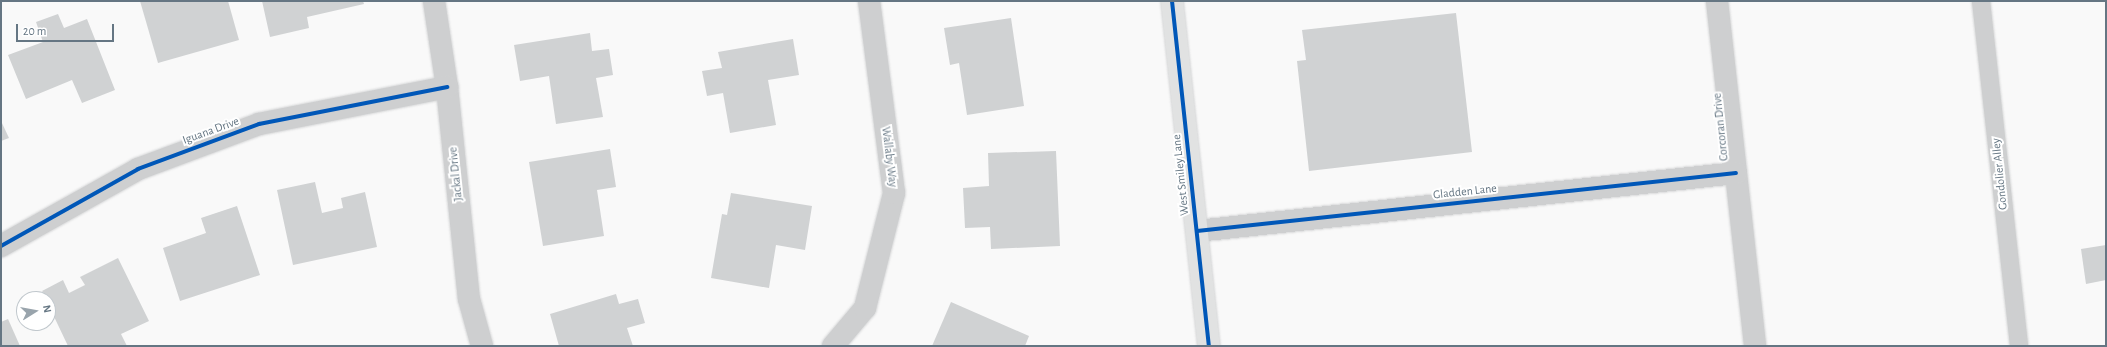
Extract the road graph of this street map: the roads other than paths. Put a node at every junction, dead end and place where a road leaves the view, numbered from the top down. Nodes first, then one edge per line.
1 (434, 1) edge
2 (869, 1) edge
3 (1172, 1) edge
4 (1717, 1) edge
5 (1981, 1) edge
6 (447, 88) junction
7 (1736, 173) junction
8 (1197, 231) junction
9 (1, 246) edge
10 (482, 346) edge
11 (833, 346) edge
12 (1209, 346) edge
13 (1755, 346) edge
14 (2019, 346) edge

1 - 6 street, Jackal Drive
2 - 11 street, Wallaby Way
3 - 8 street, West Smiley Lane
4 - 7 street, Corcoran Drive
5 - 14 lane, Gondolier Alley
6 - 9 street, Iguana Drive
6 - 10 street, Jackal Drive
7 - 8 street, Gladden Lane
7 - 13 street, Corcoran Drive
8 - 12 street, West Smiley Lane

